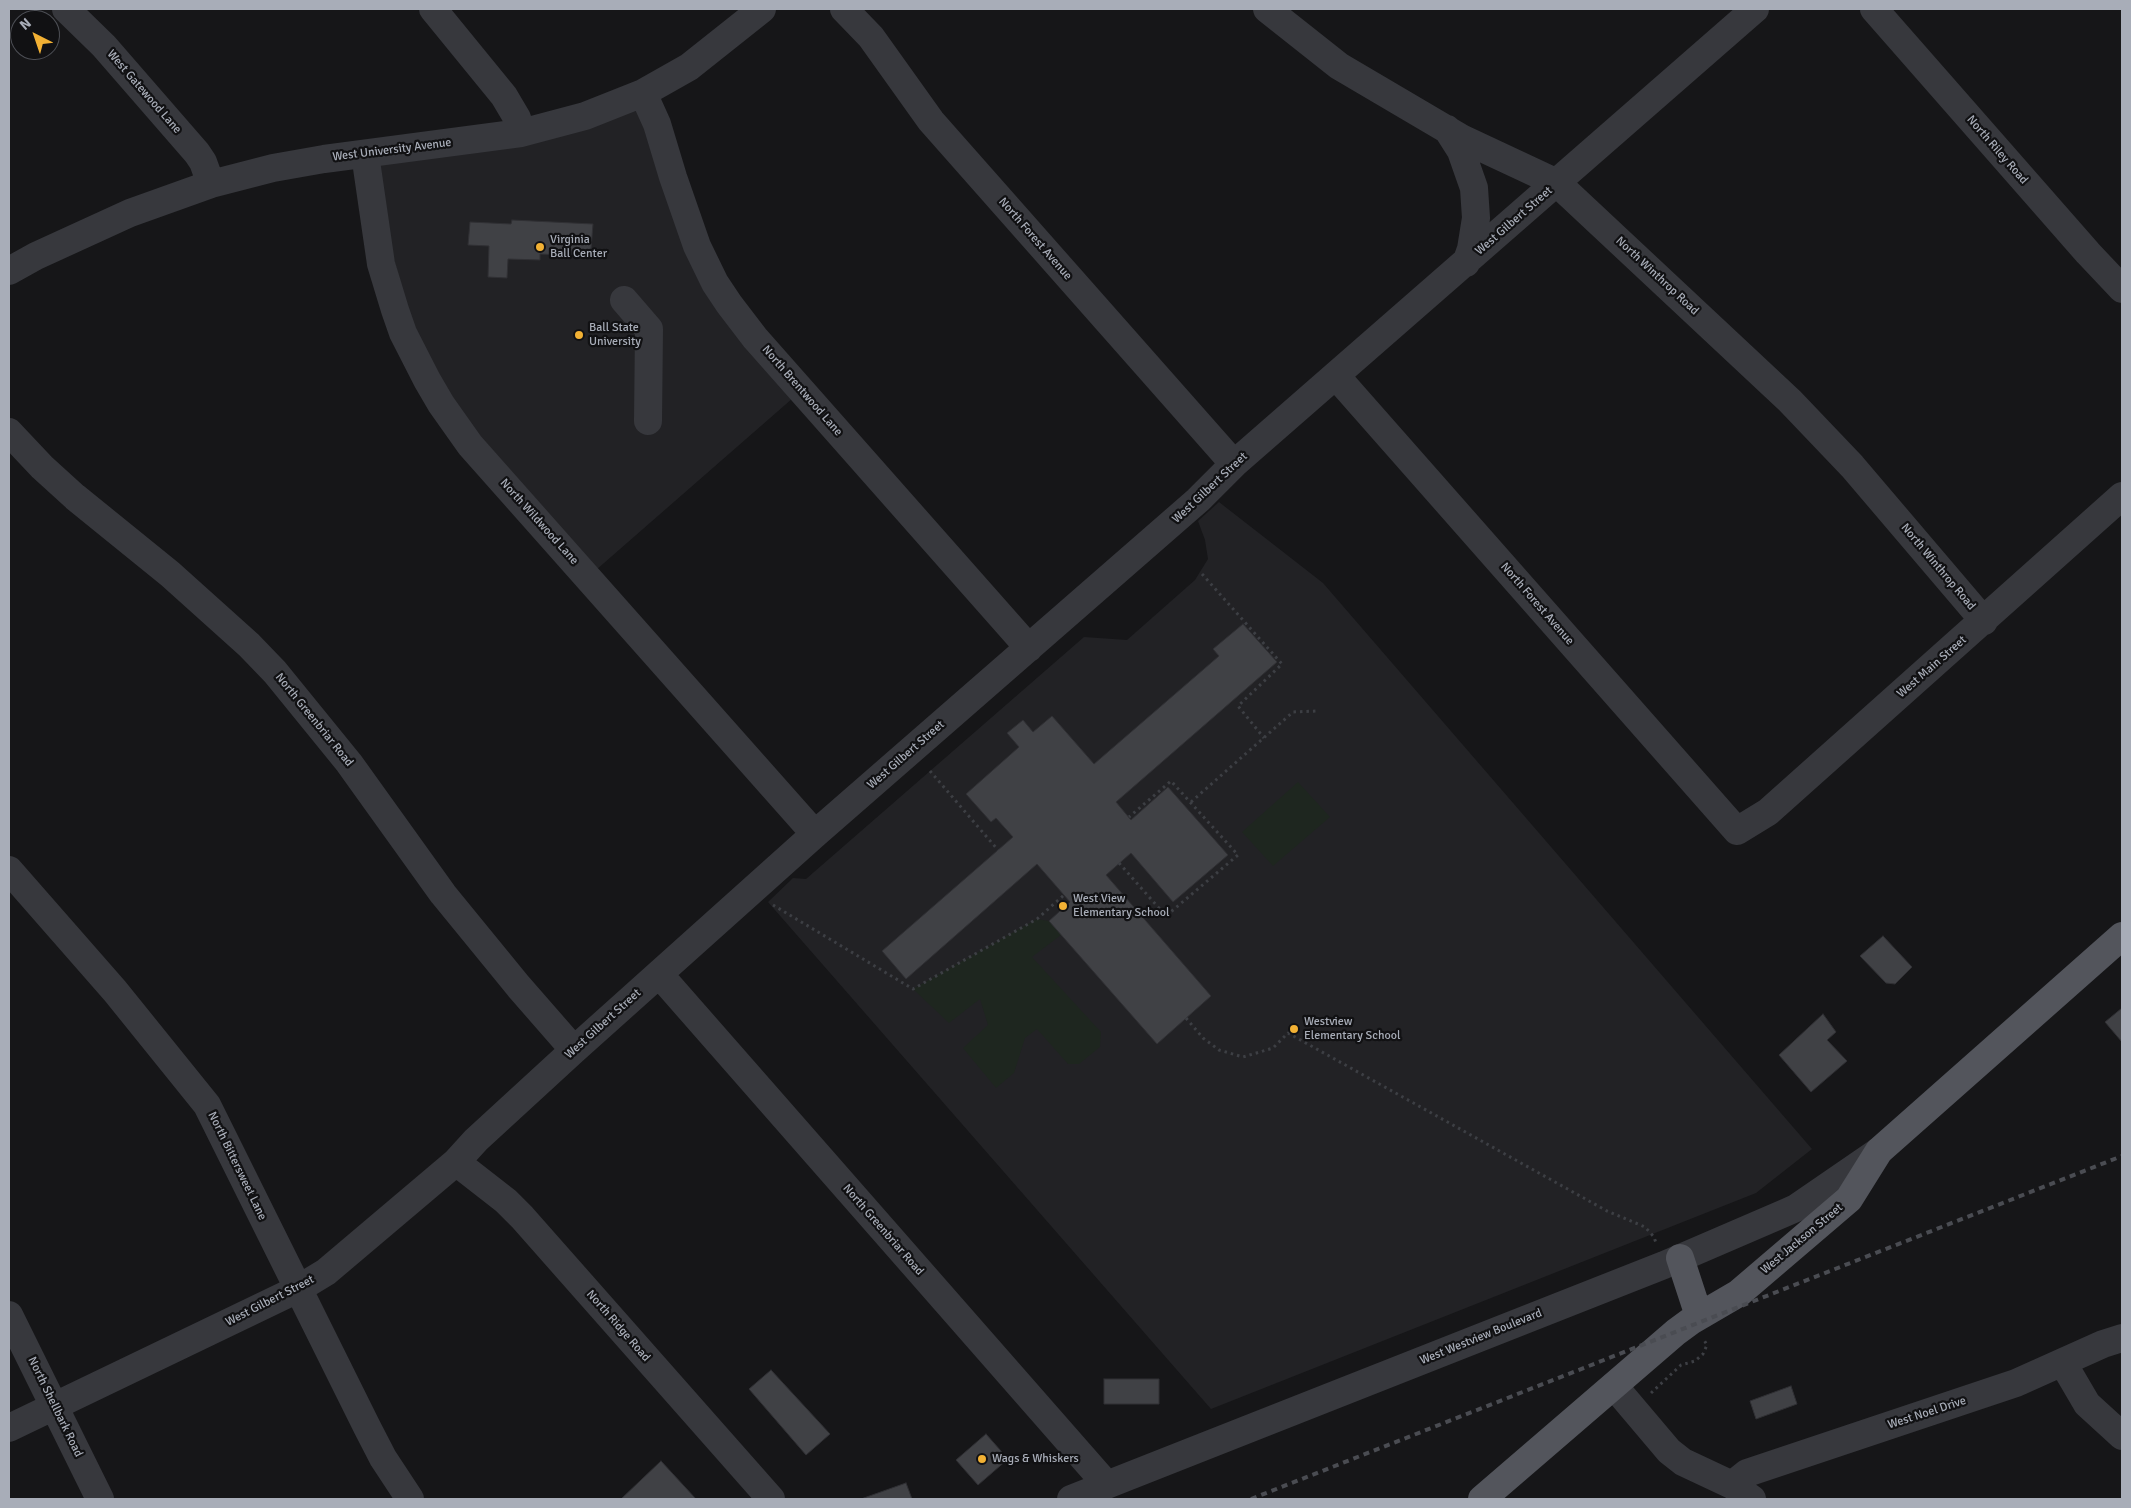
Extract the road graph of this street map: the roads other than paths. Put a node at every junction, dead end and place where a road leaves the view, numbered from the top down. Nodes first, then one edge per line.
1 (66, 9) edge
2 (433, 9) edge
3 (762, 9) edge
4 (844, 9) edge
5 (1755, 9) edge
6 (1874, 9) edge
7 (1277, 14) edge
8 (643, 93) junction
9 (1447, 129) junction
10 (522, 133) junction
11 (365, 154) junction
12 (1557, 183) junction
13 (210, 184) junction
14 (1466, 263) junction
15 (9, 271) edge
16 (2122, 289) edge
17 (624, 300) dead end
18 (1336, 376) junction
19 (648, 421) dead end
20 (9, 432) edge
21 (1234, 464) junction
22 (2122, 496) edge
23 (1984, 622) junction
24 (1029, 648) junction
25 (1737, 831) joint
26 (815, 834) junction
27 (9, 870) edge
28 (2122, 936) edge
29 (659, 974) junction
30 (574, 1050) junction
31 (1879, 1151) junction
32 (456, 1162) junction
33 (1680, 1258) junction
34 (298, 1289) junction
35 (9, 1315) edge
36 (1700, 1324) junction
37 (2122, 1338) edge
38 (2063, 1363) junction
39 (1614, 1386) junction
40 (55, 1406) junction
41 (9, 1428) edge
42 (2122, 1436) edge
43 (1107, 1485) junction
44 (1742, 1492) edge
45 (100, 1499) edge
46 (410, 1499) edge
47 (770, 1499) edge
48 (1071, 1499) edge
49 (1482, 1499) edge

1 - 13 street, West Gatewood Lane
2 - 10 street
3 - 8 street, West University Avenue
4 - 21 street, North Forest Avenue
5 - 12 street, West Gilbert Street
6 - 16 street, North Riley Road
7 - 9 street, North Winthrop Road
8 - 10 street, West University Avenue
8 - 24 street, North Brentwood Lane
9 - 12 street, North Winthrop Road
9 - 14 street
10 - 11 street, West University Avenue
11 - 13 street, West University Avenue
11 - 26 street, North Wildwood Lane
12 - 14 street, West Gilbert Street
12 - 23 street, North Winthrop Road
13 - 15 street, West University Avenue
14 - 18 street, West Gilbert Street
17 - 19 street
18 - 21 street, West Gilbert Street
18 - 25 street, North Forest Avenue
20 - 30 street, North Greenbriar Road
21 - 24 street, West Gilbert Street
22 - 23 street, West Main Street
23 - 25 street, West Main Street
24 - 26 street, West Gilbert Street
26 - 29 street, West Gilbert Street
27 - 34 street, North Bittersweet Lane
28 - 31 main road, West Jackson Street
29 - 30 street, West Gilbert Street
29 - 43 street, North Greenbriar Road
30 - 32 street, West Gilbert Street
31 - 33 street, West Westview Boulevard
31 - 36 main road, West Jackson Street
32 - 34 street, West Gilbert Street
32 - 47 street, North Ridge Road
33 - 36 main road
33 - 43 street, West Westview Boulevard
34 - 40 street, West Gilbert Street
34 - 46 street, North Bittersweet Lane
35 - 40 street, North Shellbark Road
36 - 39 main road, West Jackson Street
37 - 38 street, West Noel Drive
38 - 42 street
38 - 44 street, West Noel Drive
39 - 44 street
39 - 49 main road, West Jackson Street
40 - 41 street, West Gilbert Street
40 - 45 street, North Shellbark Road
43 - 48 street, West Westview Boulevard

